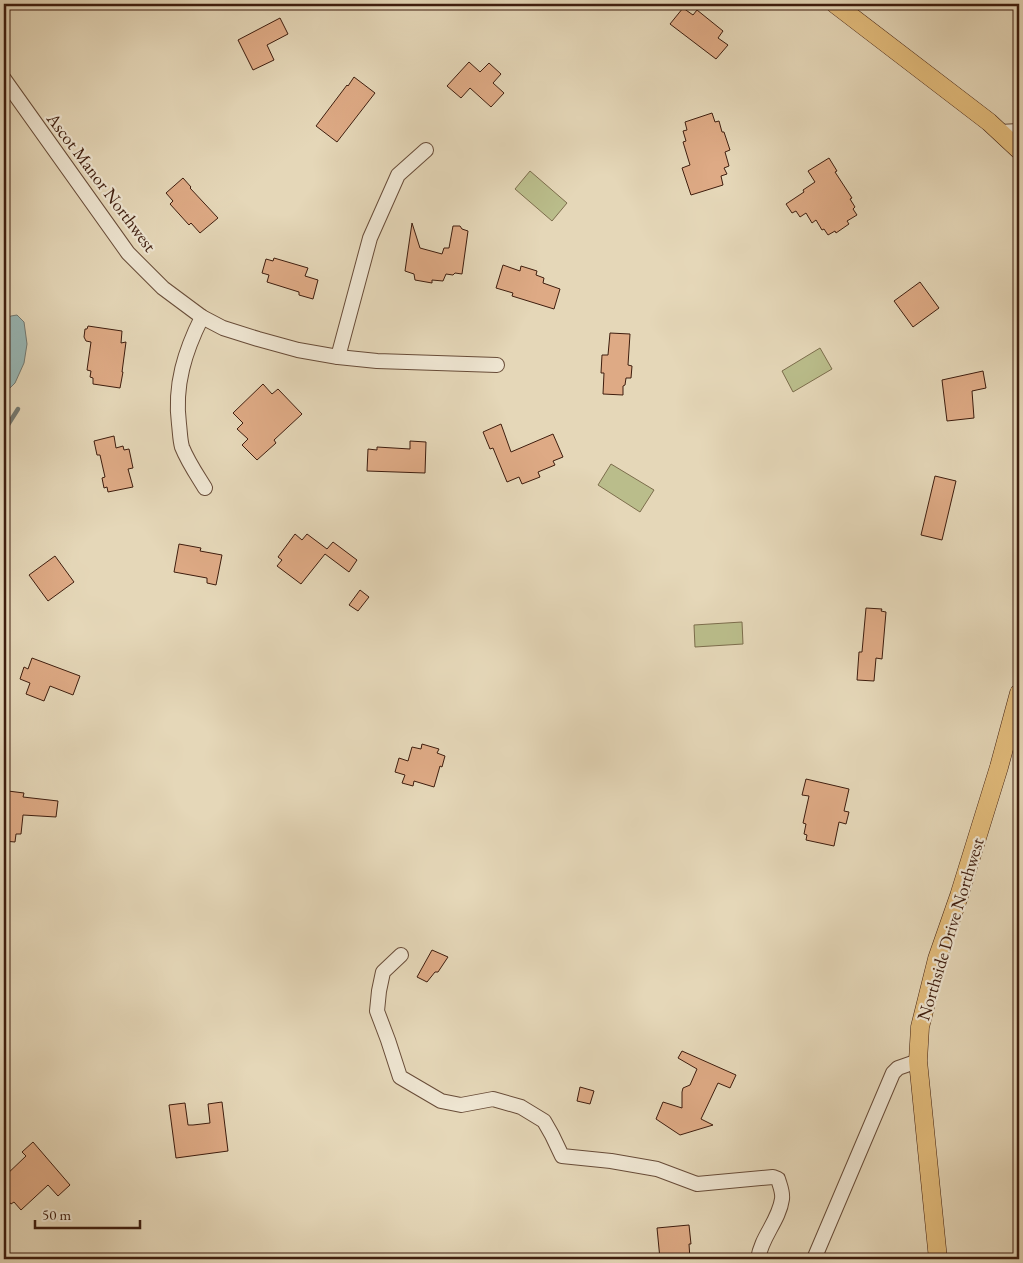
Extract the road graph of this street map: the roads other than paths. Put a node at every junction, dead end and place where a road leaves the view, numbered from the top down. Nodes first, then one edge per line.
1 (835, 4) edge
2 (4, 79) edge
3 (1019, 130) edge
4 (1000, 132) junction
5 (426, 150) dead end
6 (1019, 150) edge
7 (202, 316) junction
8 (338, 357) junction
9 (497, 365) dead end
10 (205, 488) dead end
11 (1019, 693) edge
12 (401, 955) dead end
13 (918, 1061) junction
14 (758, 1259) edge
15 (814, 1259) edge
16 (938, 1259) edge

1 - 4 main road
2 - 7 street, Ascot Manor Northwest
3 - 4 street
4 - 6 main road
5 - 8 street
7 - 8 street, Ascot Manor Northwest
7 - 10 street
8 - 9 street, Ascot Manor Northwest
11 - 13 main road, Northside Drive Northwest
12 - 14 street
13 - 15 street
13 - 16 main road, Northside Drive Northwest

